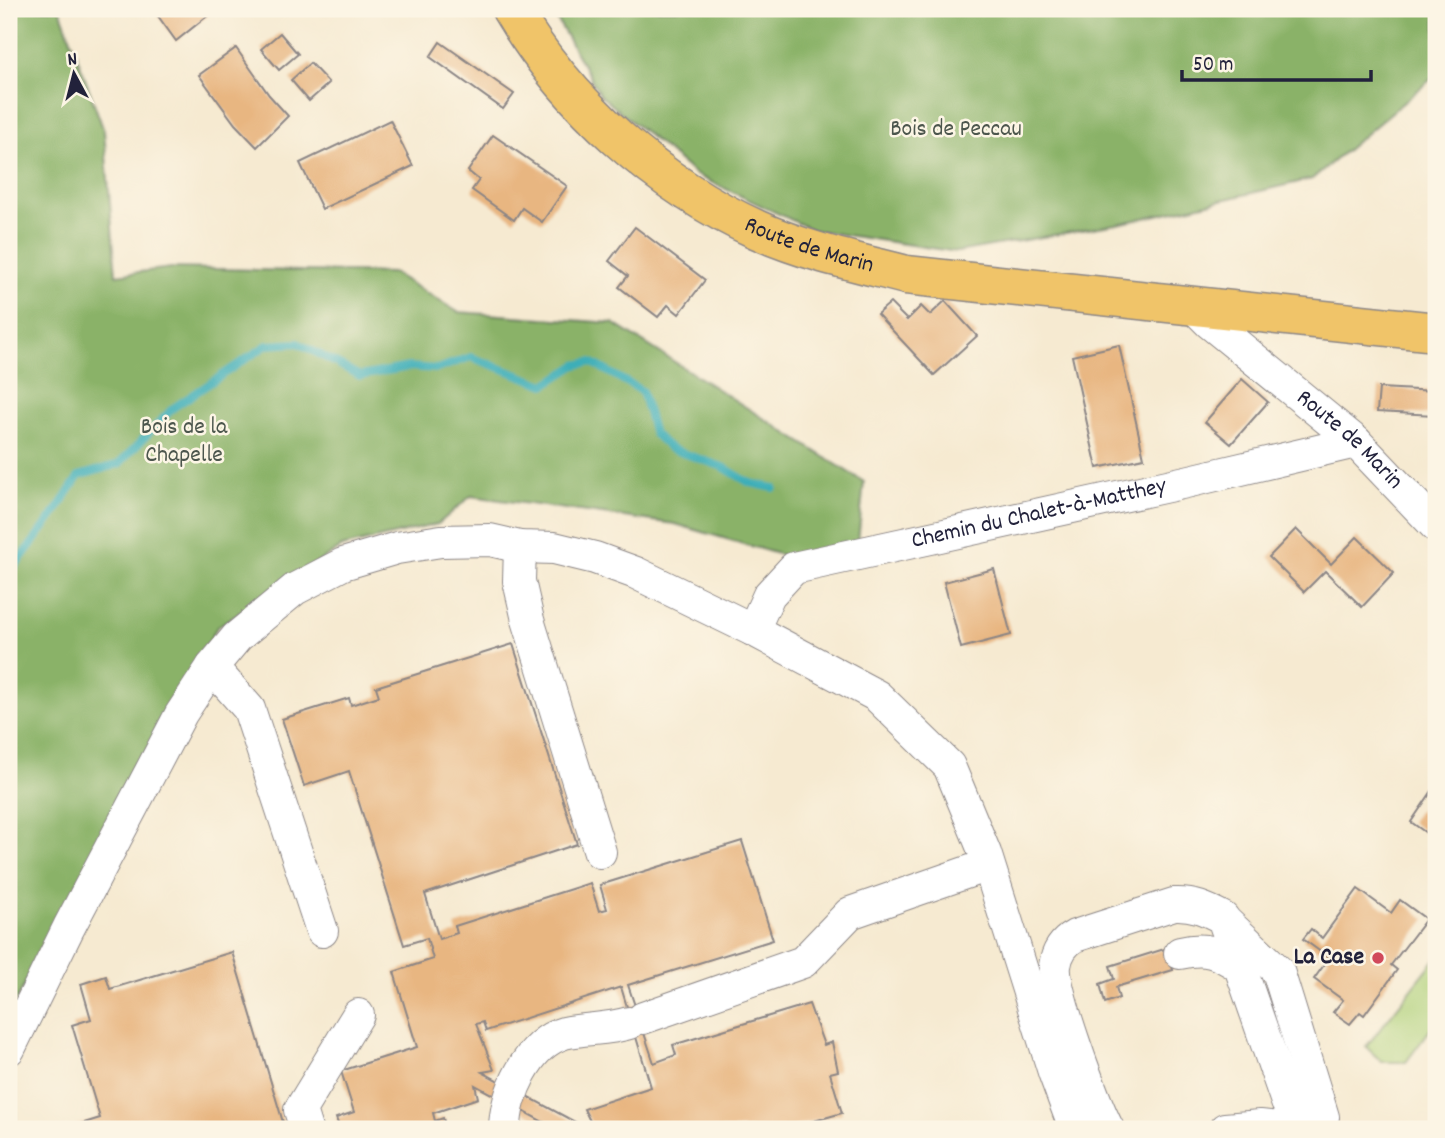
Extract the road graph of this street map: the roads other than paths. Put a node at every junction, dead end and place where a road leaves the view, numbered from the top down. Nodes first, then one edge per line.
1 (511, 9) edge
2 (1192, 306) junction
3 (1436, 332) edge
4 (1356, 442) junction
5 (1436, 526) edge
6 (520, 547) junction
7 (753, 630) junction
8 (212, 667) junction
9 (600, 852) dead end
10 (988, 865) junction
11 (1223, 918) junction
12 (322, 931) dead end
13 (1180, 953) dead end
14 (1239, 966) junction
15 (358, 1015) dead end
16 (9, 1049) edge
17 (1313, 1123) edge
18 (306, 1129) edge
19 (505, 1129) edge
20 (1076, 1129) edge
21 (1108, 1129) edge

1 - 2 main road, Route de Marin
2 - 3 main road, Route de Marin
2 - 4 street, Route de Marin
4 - 5 street, Route de Marin
4 - 7 street, Chemin du Chalet-à-Matthey
6 - 7 street
6 - 8 street
6 - 9 street
7 - 10 street
8 - 12 street
8 - 16 street
10 - 19 street
10 - 20 street
11 - 14 street
11 - 17 street
11 - 21 street
13 - 14 street
14 - 17 street
15 - 18 street

